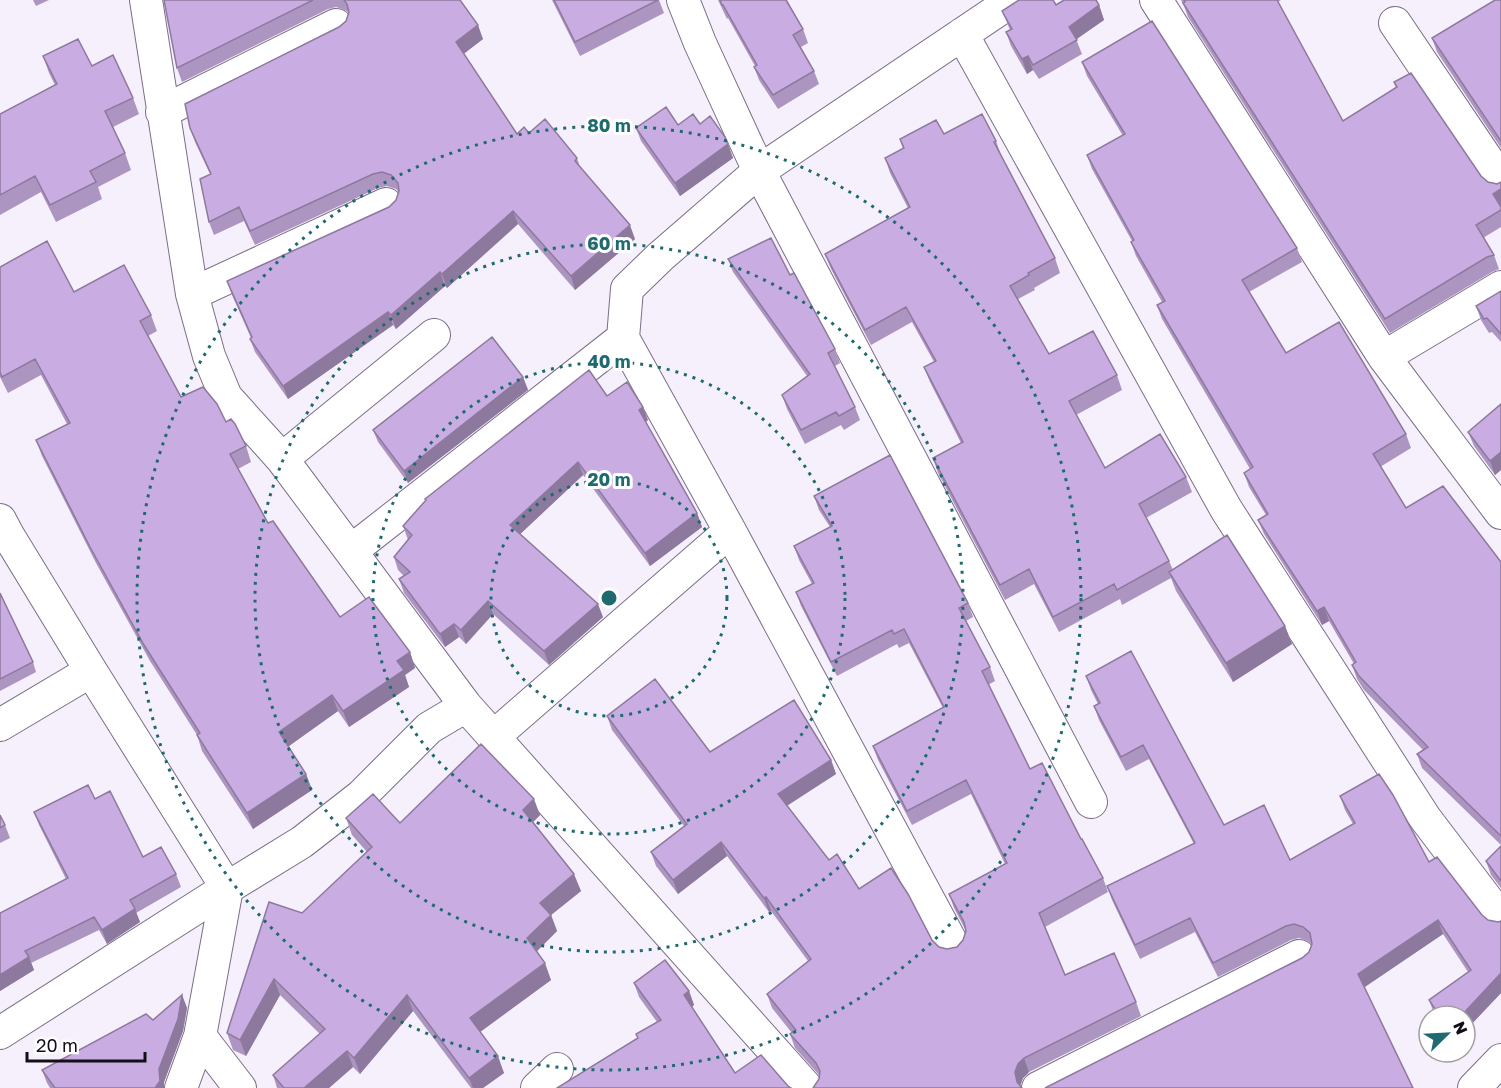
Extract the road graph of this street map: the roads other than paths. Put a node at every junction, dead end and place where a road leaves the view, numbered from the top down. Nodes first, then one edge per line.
1 (146, 0) edge
2 (684, 0) edge
3 (1013, 0) edge
4 (1156, 0) edge
5 (1395, 24) dead end
6 (336, 25) dead end
7 (962, 34) junction
8 (162, 112) junction
9 (759, 171) junction
10 (1501, 180) edge
11 (386, 204) dead end
12 (1501, 287) edge
13 (192, 294) junction
14 (434, 335) dead end
15 (623, 338) junction
16 (1384, 357) junction
17 (282, 459) junction
18 (1501, 513) edge
19 (2, 531) edge
20 (730, 531) junction
21 (351, 551) junction
22 (91, 671) junction
23 (466, 706) junction
24 (0, 725) edge
25 (493, 737) junction
26 (1091, 802) dead end
27 (227, 888) junction
28 (1501, 918) edge
29 (953, 945) edge
30 (1299, 956) dead end
31 (0, 1033) edge
32 (200, 1036) junction
33 (1501, 1060) edge
34 (181, 1088) edge
35 (240, 1088) edge
36 (807, 1088) edge
37 (1038, 1088) edge
38 (1474, 1088) edge

1 - 8 street
2 - 9 street
3 - 7 street
4 - 16 street
5 - 10 street
6 - 8 street
7 - 9 street
7 - 28 street
8 - 13 street
9 - 15 street
9 - 26 street
11 - 13 street
12 - 16 street
13 - 17 street
14 - 17 street
15 - 20 street
15 - 21 street
16 - 18 street
17 - 21 street
19 - 22 street
20 - 25 street
20 - 29 street
21 - 23 street
22 - 24 street
22 - 27 street
23 - 25 street
23 - 27 street
25 - 36 street
27 - 31 street
27 - 32 street
30 - 37 street
32 - 34 street
32 - 35 street
33 - 38 street

